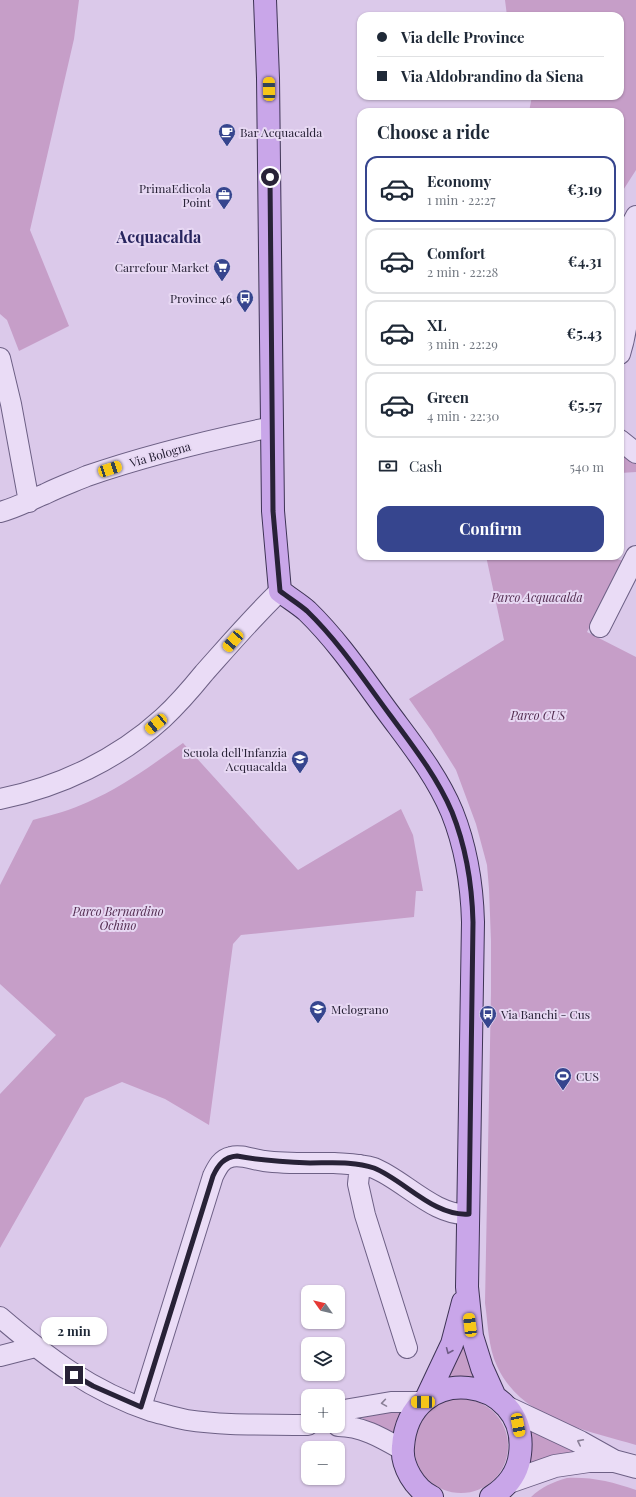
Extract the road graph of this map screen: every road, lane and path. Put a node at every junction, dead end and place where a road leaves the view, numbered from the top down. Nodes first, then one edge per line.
1 (265, 0) edge
2 (636, 216) edge
3 (624, 337) edge
4 (0, 358) edge
5 (272, 427) junction
6 (624, 443) edge
7 (636, 453) edge
8 (29, 502) junction
9 (0, 512) edge
10 (636, 556) edge
11 (280, 591) junction
12 (600, 627) dead end
13 (0, 799) edge
14 (360, 1165) junction
15 (469, 1214) junction
16 (467, 1287) junction
17 (0, 1317) edge
18 (35, 1347) junction
19 (407, 1348) dead end
20 (0, 1356) edge
21 (424, 1400) junction
22 (502, 1402) junction
23 (141, 1407) junction
24 (345, 1410) edge
25 (301, 1420) edge
26 (280, 1424) junction
27 (301, 1425) edge
28 (345, 1426) edge
29 (402, 1450) junction
30 (614, 1461) junction
31 (636, 1467) edge
32 (500, 1492) edge
33 (429, 1496) edge

1 - 5 main road
2 - 3 street
4 - 8 street
5 - 8 street, Via Bologna
5 - 11 main road
6 - 7 street
8 - 9 street, Via Bologna
10 - 12 street
11 - 13 street
11 - 15 main road
14 - 15 street
14 - 19 street
14 - 23 street
15 - 16 main road
16 -> 21 main road
16 - 22 main road
17 - 18 street
18 - 20 street
18 - 23 street
21 - 22 main road
21 -> 24 street
21 - 29 main road
30 -> 22 street
22 - 32 main road
23 - 26 street
25 - 26 street
26 - 27 street
28 - 29 street
29 - 33 main road
30 - 31 street
30 - 32 street

